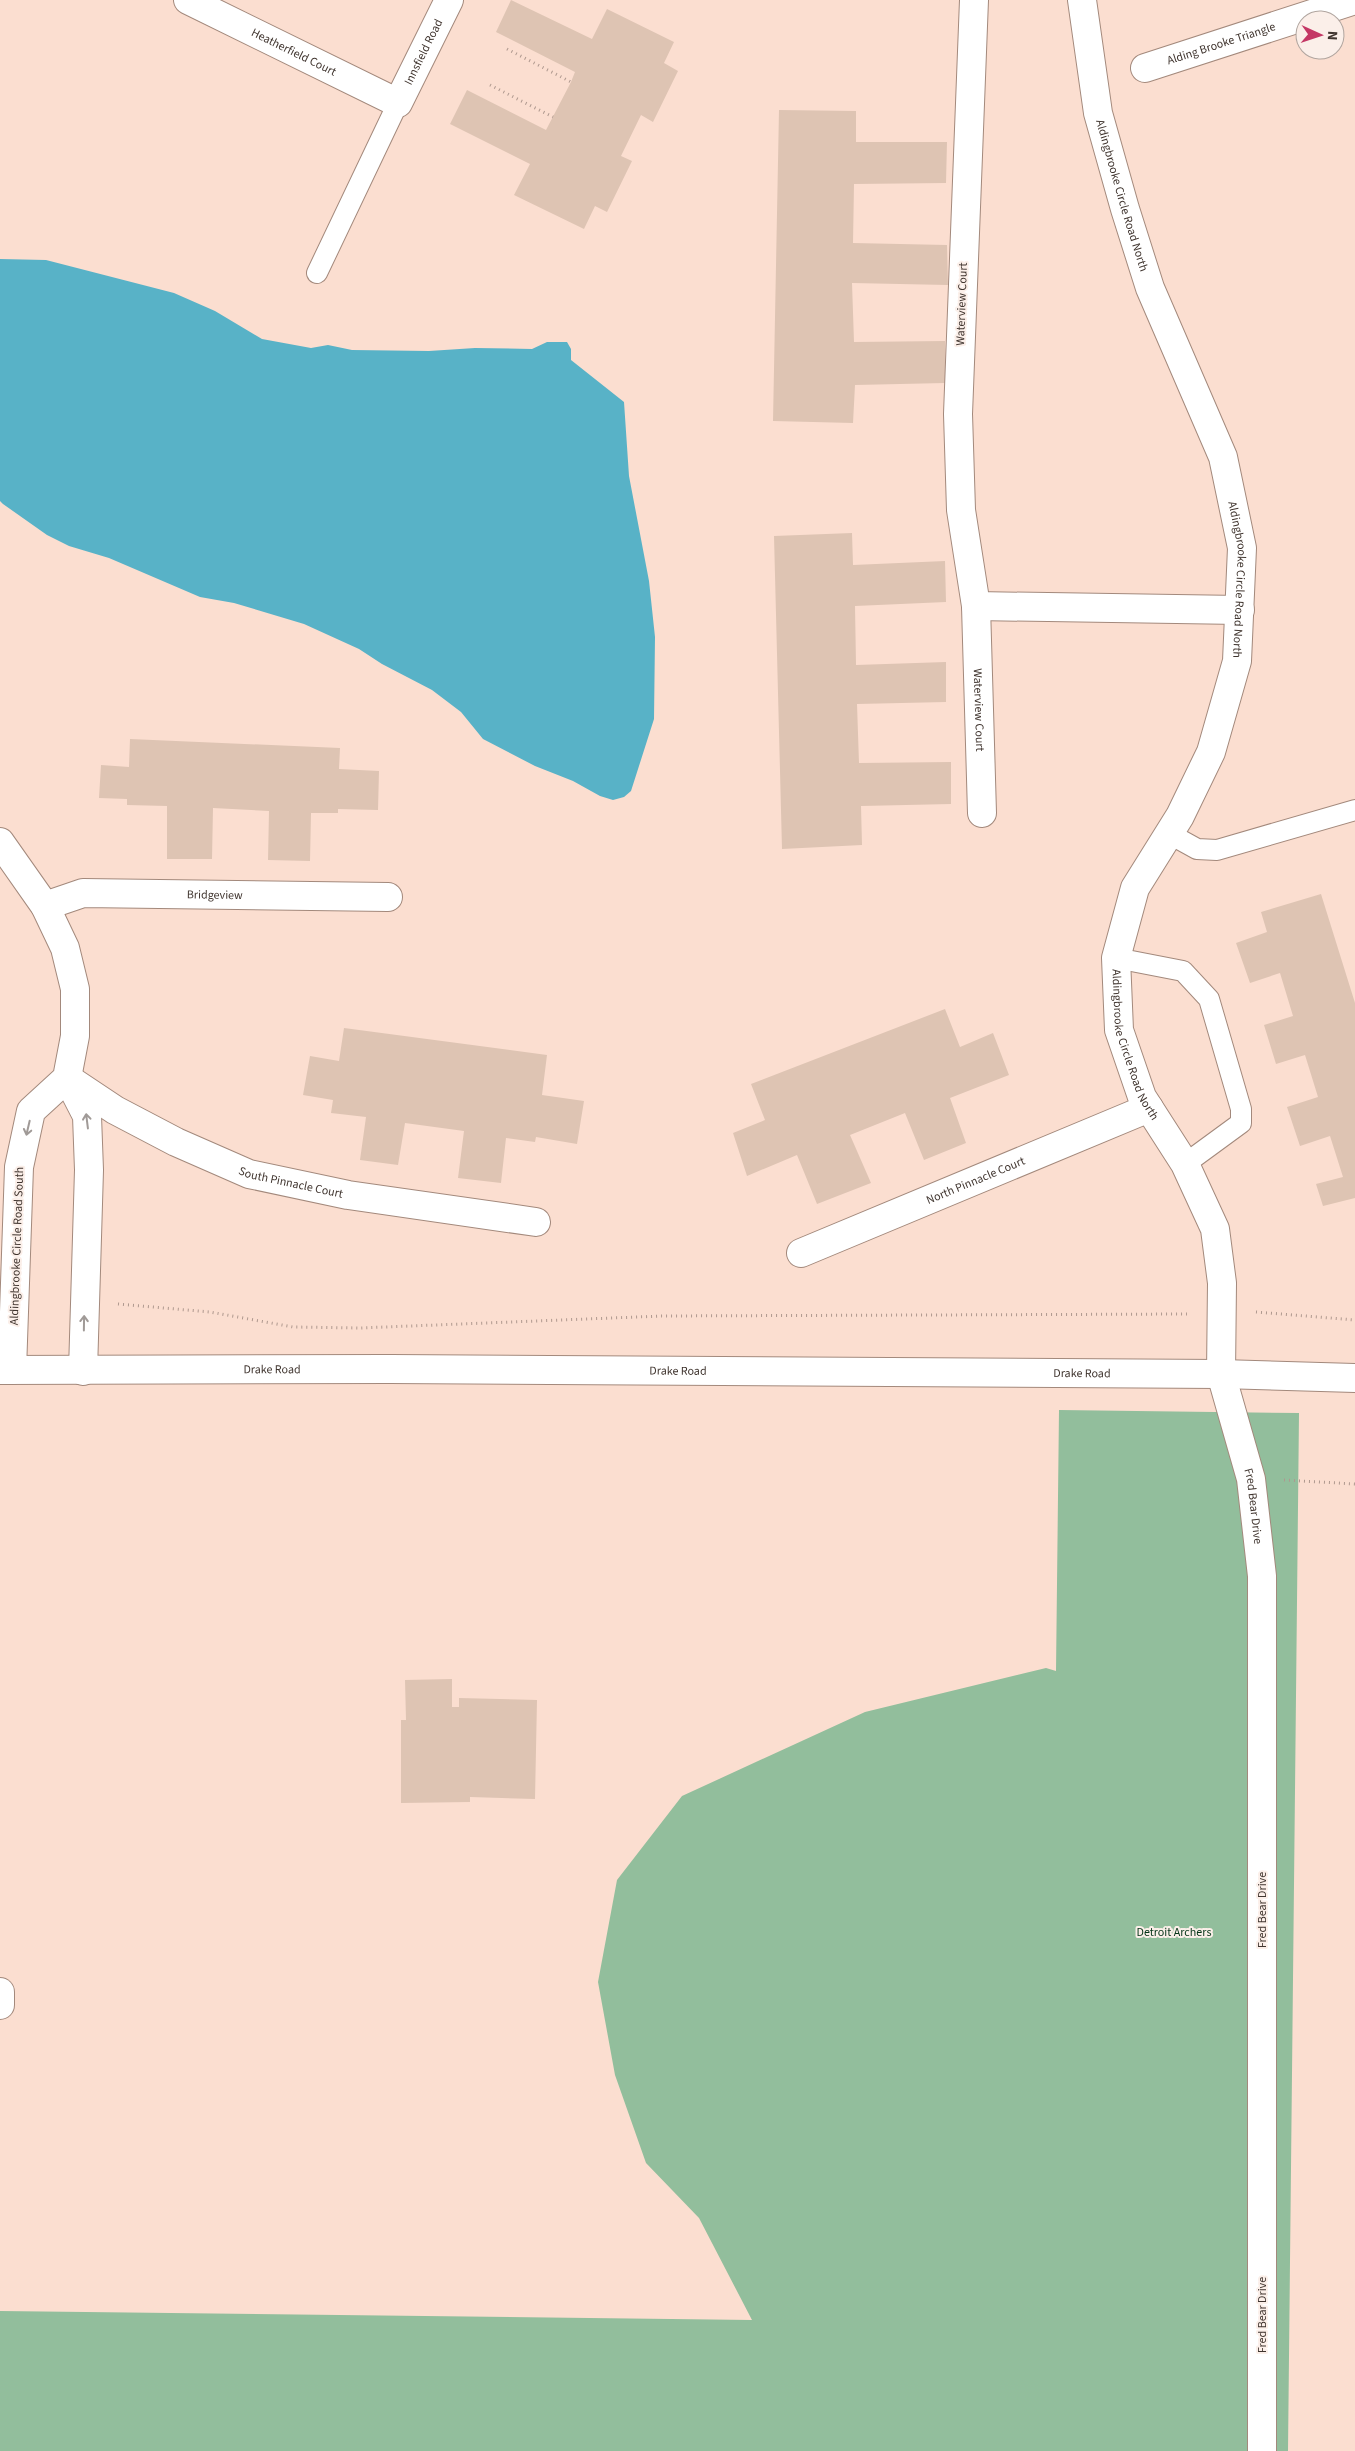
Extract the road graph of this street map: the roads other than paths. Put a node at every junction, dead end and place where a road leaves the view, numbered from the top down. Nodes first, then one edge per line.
1 (188, 0) edge
2 (449, 0) edge
3 (974, 0) edge
4 (1082, 0) edge
5 (1355, 0) edge
6 (1145, 68) dead end
7 (398, 103) junction
8 (317, 273) dead end
9 (976, 606) junction
10 (1240, 610) junction
11 (1355, 810) edge
12 (982, 813) dead end
13 (1168, 833) junction
14 (0, 842) edge
15 (9, 874) edge
16 (388, 897) dead end
17 (45, 906) junction
18 (1116, 958) junction
19 (67, 1078) junction
20 (1149, 1108) junction
21 (1185, 1164) junction
22 (536, 1222) dead end
23 (801, 1253) dead end
24 (6, 1370) edge
25 (83, 1371) junction
26 (1220, 1374) junction
27 (1355, 1378) edge
28 (0, 1992) edge
29 (0, 2005) edge
30 (1262, 2451) edge

1 - 7 street, Heatherfield Court
2 - 7 street, Innsfield Road
3 - 9 street, Waterview Court
4 - 10 street, Aldingbrooke Circle Road North
5 - 6 street, Alding Brooke Triangle
7 - 8 lane
9 - 10 street
9 - 12 street, Waterview Court
10 - 13 street, Aldingbrooke Circle Road North
11 - 13 lane
13 - 18 street, Aldingbrooke Circle Road North
14 - 15 street
15 - 17 street
16 - 17 street, Bridgeview
17 - 19 street
18 - 20 street, Aldingbrooke Circle Road North
18 - 21 lane
19 - 22 street, South Pinnacle Court
19 -> 24 street, Aldingbrooke Circle Road South
25 -> 19 street
20 - 21 street, Aldingbrooke Circle Road North
20 - 23 street, North Pinnacle Court
21 - 26 street, Aldingbrooke Circle Road North
24 - 25 street, Drake Road
25 - 26 street, Drake Road
26 - 27 street, Drake Road
26 - 30 street, Fred Bear Drive
28 - 29 street

